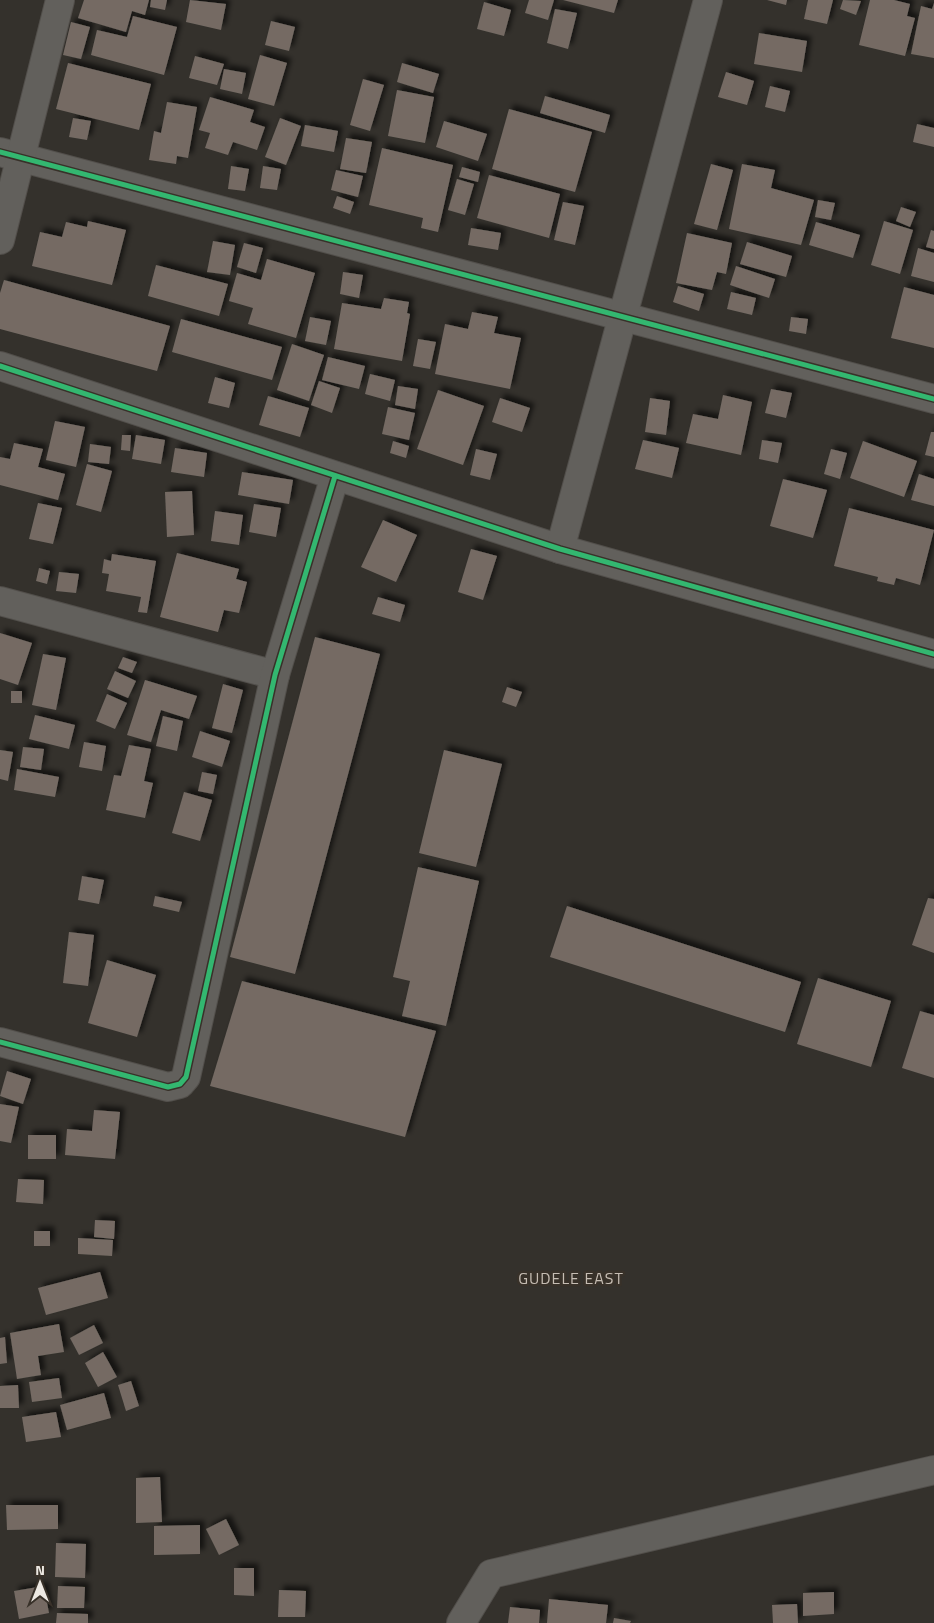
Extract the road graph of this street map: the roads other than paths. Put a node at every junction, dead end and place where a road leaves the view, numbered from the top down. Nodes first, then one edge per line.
1 (60, 0) edge
2 (708, 0) edge
3 (10, 155) edge
4 (0, 240) edge
5 (623, 317) junction
6 (0, 366) edge
7 (934, 399) edge
8 (335, 476) junction
9 (560, 549) junction
10 (0, 601) edge
11 (934, 654) edge
12 (275, 674) junction
13 (0, 1042) edge
14 (934, 1470) edge
15 (462, 1623) edge

1 - 3 street
2 - 5 street
3 - 4 street
3 - 5 street
5 - 7 street
5 - 9 street
6 - 8 street
8 - 9 street
8 - 12 street
9 - 11 street
10 - 12 street
12 - 13 street
14 - 15 street

